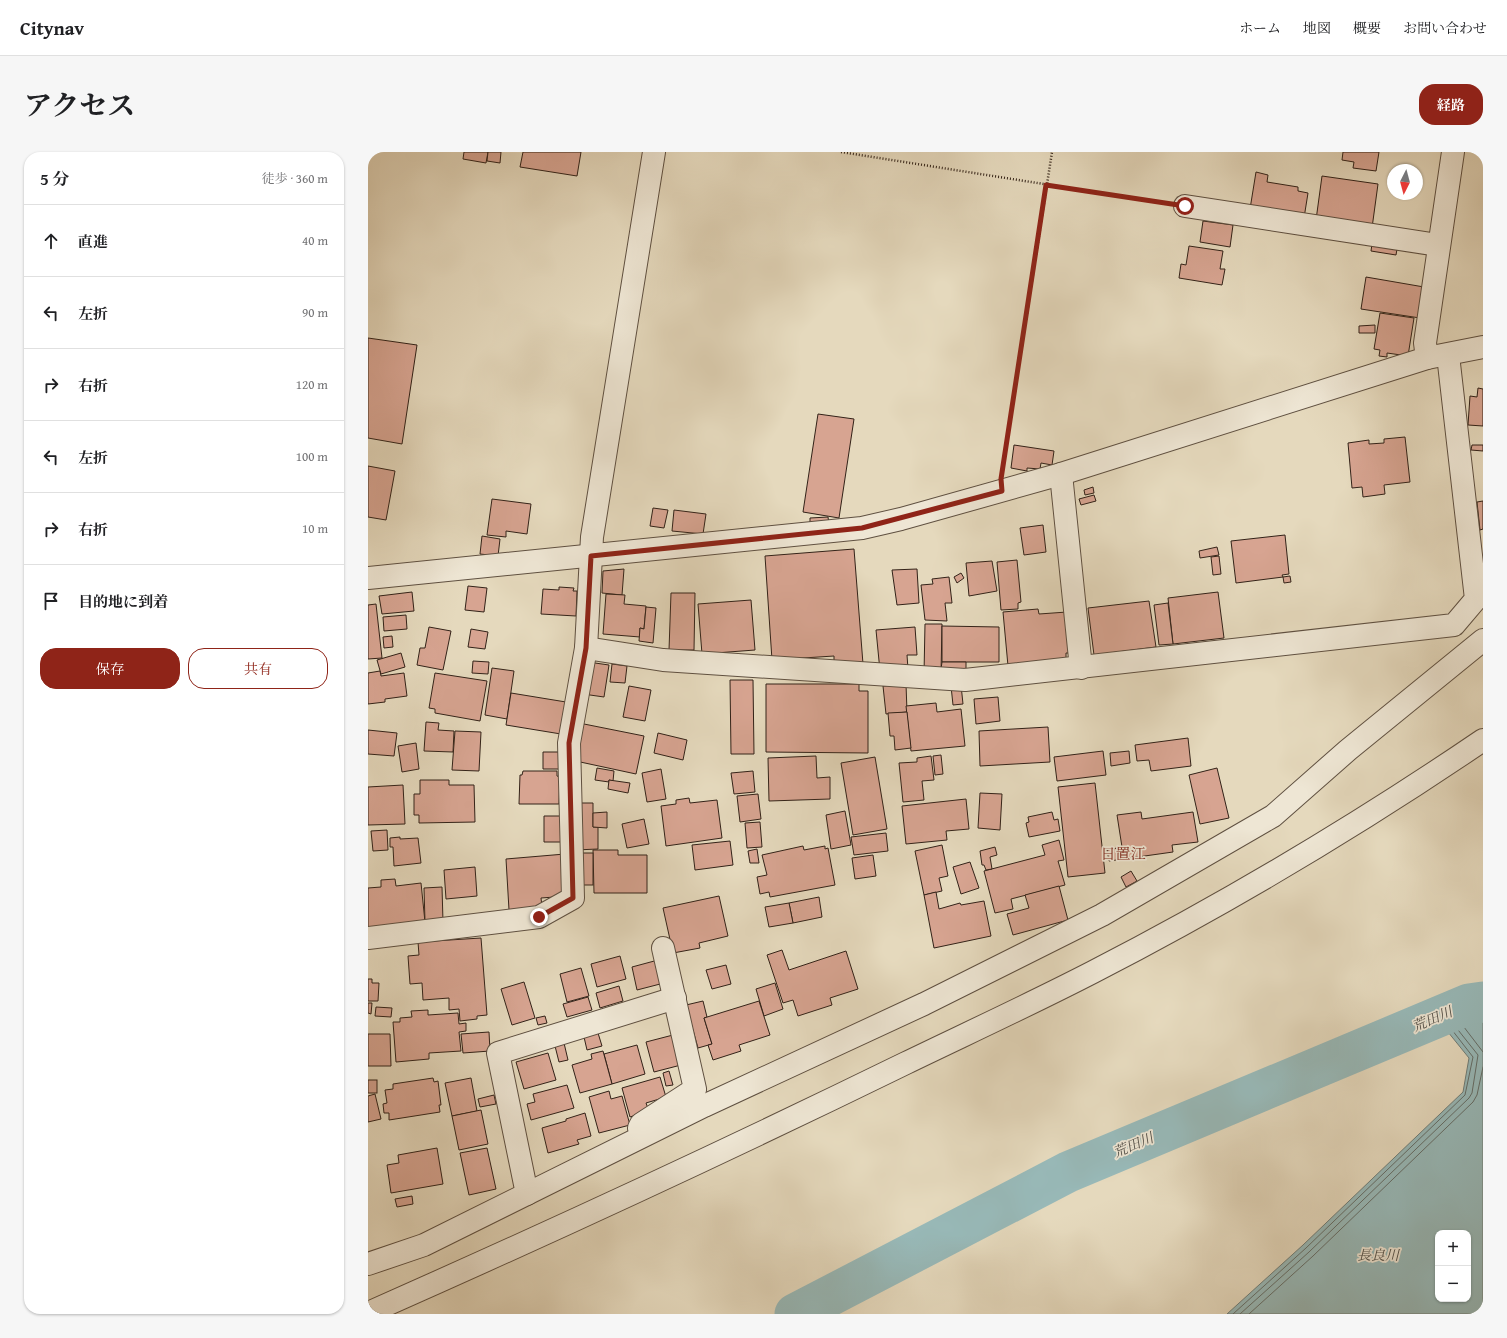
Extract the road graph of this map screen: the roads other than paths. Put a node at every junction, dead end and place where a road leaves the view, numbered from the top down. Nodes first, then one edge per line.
1 (654, 152) edge
2 (1453, 152) edge
3 (1185, 206) road end
4 (1438, 244) junction
5 (1483, 347) edge
6 (1437, 356) junction
7 (1061, 474) junction
8 (591, 556) junction
9 (368, 578) edge
10 (1483, 640) edge
11 (586, 648) junction
12 (1081, 668) junction
13 (1483, 740) edge
14 (368, 938) edge
15 (664, 948) dead end
16 (675, 998) junction
17 (630, 1143) junction
18 (527, 1194) junction
19 (368, 1264) edge
20 (368, 1313) edge

1 - 8 street
2 - 4 street
3 - 4 street
4 - 6 street
5 - 6 street
6 - 7 street
6 - 12 street
7 - 8 street
7 - 12 street
8 - 9 street
8 - 11 street
10 - 17 street
11 - 12 street
11 - 14 street
13 - 20 street
15 - 16 street
16 - 17 street
16 - 18 street
17 - 18 street
18 - 19 street

